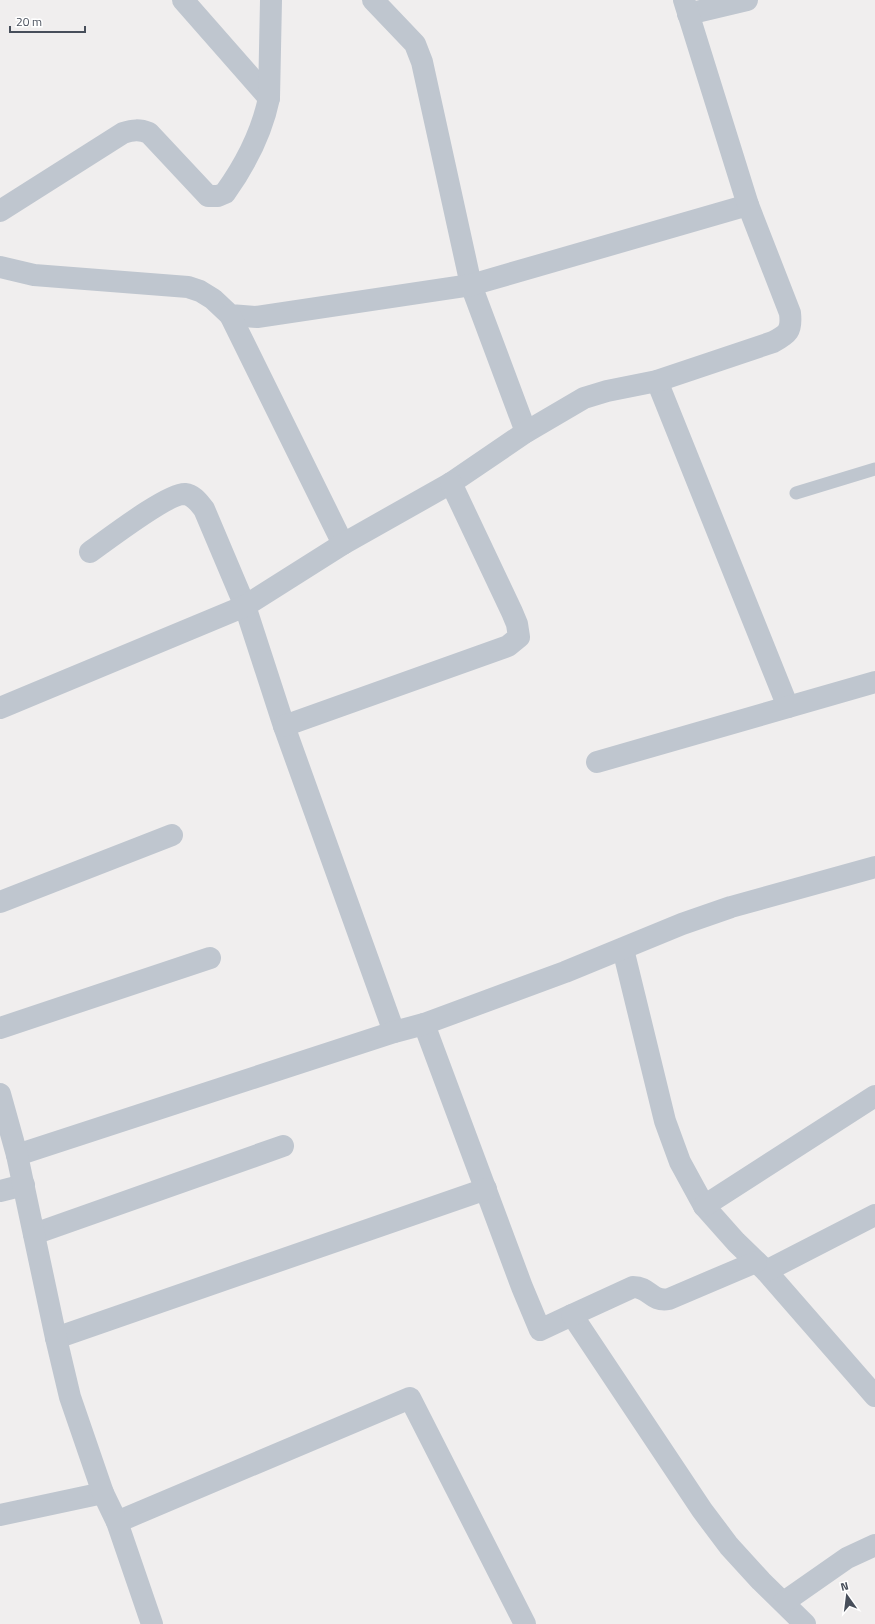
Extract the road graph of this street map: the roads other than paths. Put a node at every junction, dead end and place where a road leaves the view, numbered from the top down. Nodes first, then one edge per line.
1 (183, 0) edge
2 (271, 0) edge
3 (373, 0) edge
4 (747, 0) edge
5 (686, 7) edge
6 (269, 98) junction
7 (748, 204) junction
8 (0, 212) edge
9 (0, 267) edge
10 (471, 285) junction
11 (230, 315) junction
12 (657, 381) junction
13 (526, 432) junction
14 (875, 469) edge
15 (451, 483) junction
16 (796, 493) dead end
17 (343, 544) junction
18 (90, 552) dead end
19 (245, 606) junction
20 (875, 682) edge
21 (788, 707) junction
22 (0, 708) edge
23 (284, 726) junction
24 (597, 762) dead end
25 (172, 835) dead end
26 (875, 867) edge
27 (0, 902) edge
28 (623, 948) junction
29 (210, 958) dead end
30 (424, 1024) junction
31 (0, 1028) edge
32 (394, 1032) junction
33 (0, 1094) edge
34 (875, 1096) edge
35 (283, 1146) dead end
36 (17, 1155) junction
37 (24, 1185) junction
38 (486, 1189) junction
39 (0, 1191) edge
40 (704, 1206) junction
41 (875, 1214) edge
42 (34, 1234) junction
43 (761, 1266) junction
44 (572, 1315) junction
45 (56, 1338) junction
46 (875, 1396) edge
47 (103, 1493) junction
48 (0, 1515) edge
49 (117, 1522) junction
50 (875, 1545) edge
51 (784, 1602) junction
52 (802, 1623) edge
53 (152, 1624) edge
54 (525, 1624) edge

1 - 6 street
2 - 6 street
3 - 10 street
4 - 5 street
5 - 7 street
6 - 8 street
7 - 10 street
7 - 12 street
9 - 11 street
10 - 11 street
10 - 13 street
11 - 17 street
12 - 13 street
12 - 21 street
13 - 15 street
14 - 16 lane
15 - 17 street
15 - 23 street
17 - 19 street
18 - 19 street
19 - 22 street
19 - 23 street
20 - 21 street
21 - 24 street
23 - 32 street
25 - 27 street
26 - 28 street
28 - 30 street
28 - 40 street
29 - 31 street
30 - 32 street
30 - 38 street
32 - 36 street
33 - 36 street
34 - 40 street
35 - 42 street
36 - 37 street
37 - 39 street
37 - 42 street
38 - 44 street
38 - 45 street
40 - 43 street
41 - 43 street
42 - 45 street
43 - 44 street
43 - 46 street
44 - 51 street
45 - 47 street
47 - 48 street
47 - 49 street
49 - 53 street
49 - 54 street
50 - 51 street
51 - 52 street

